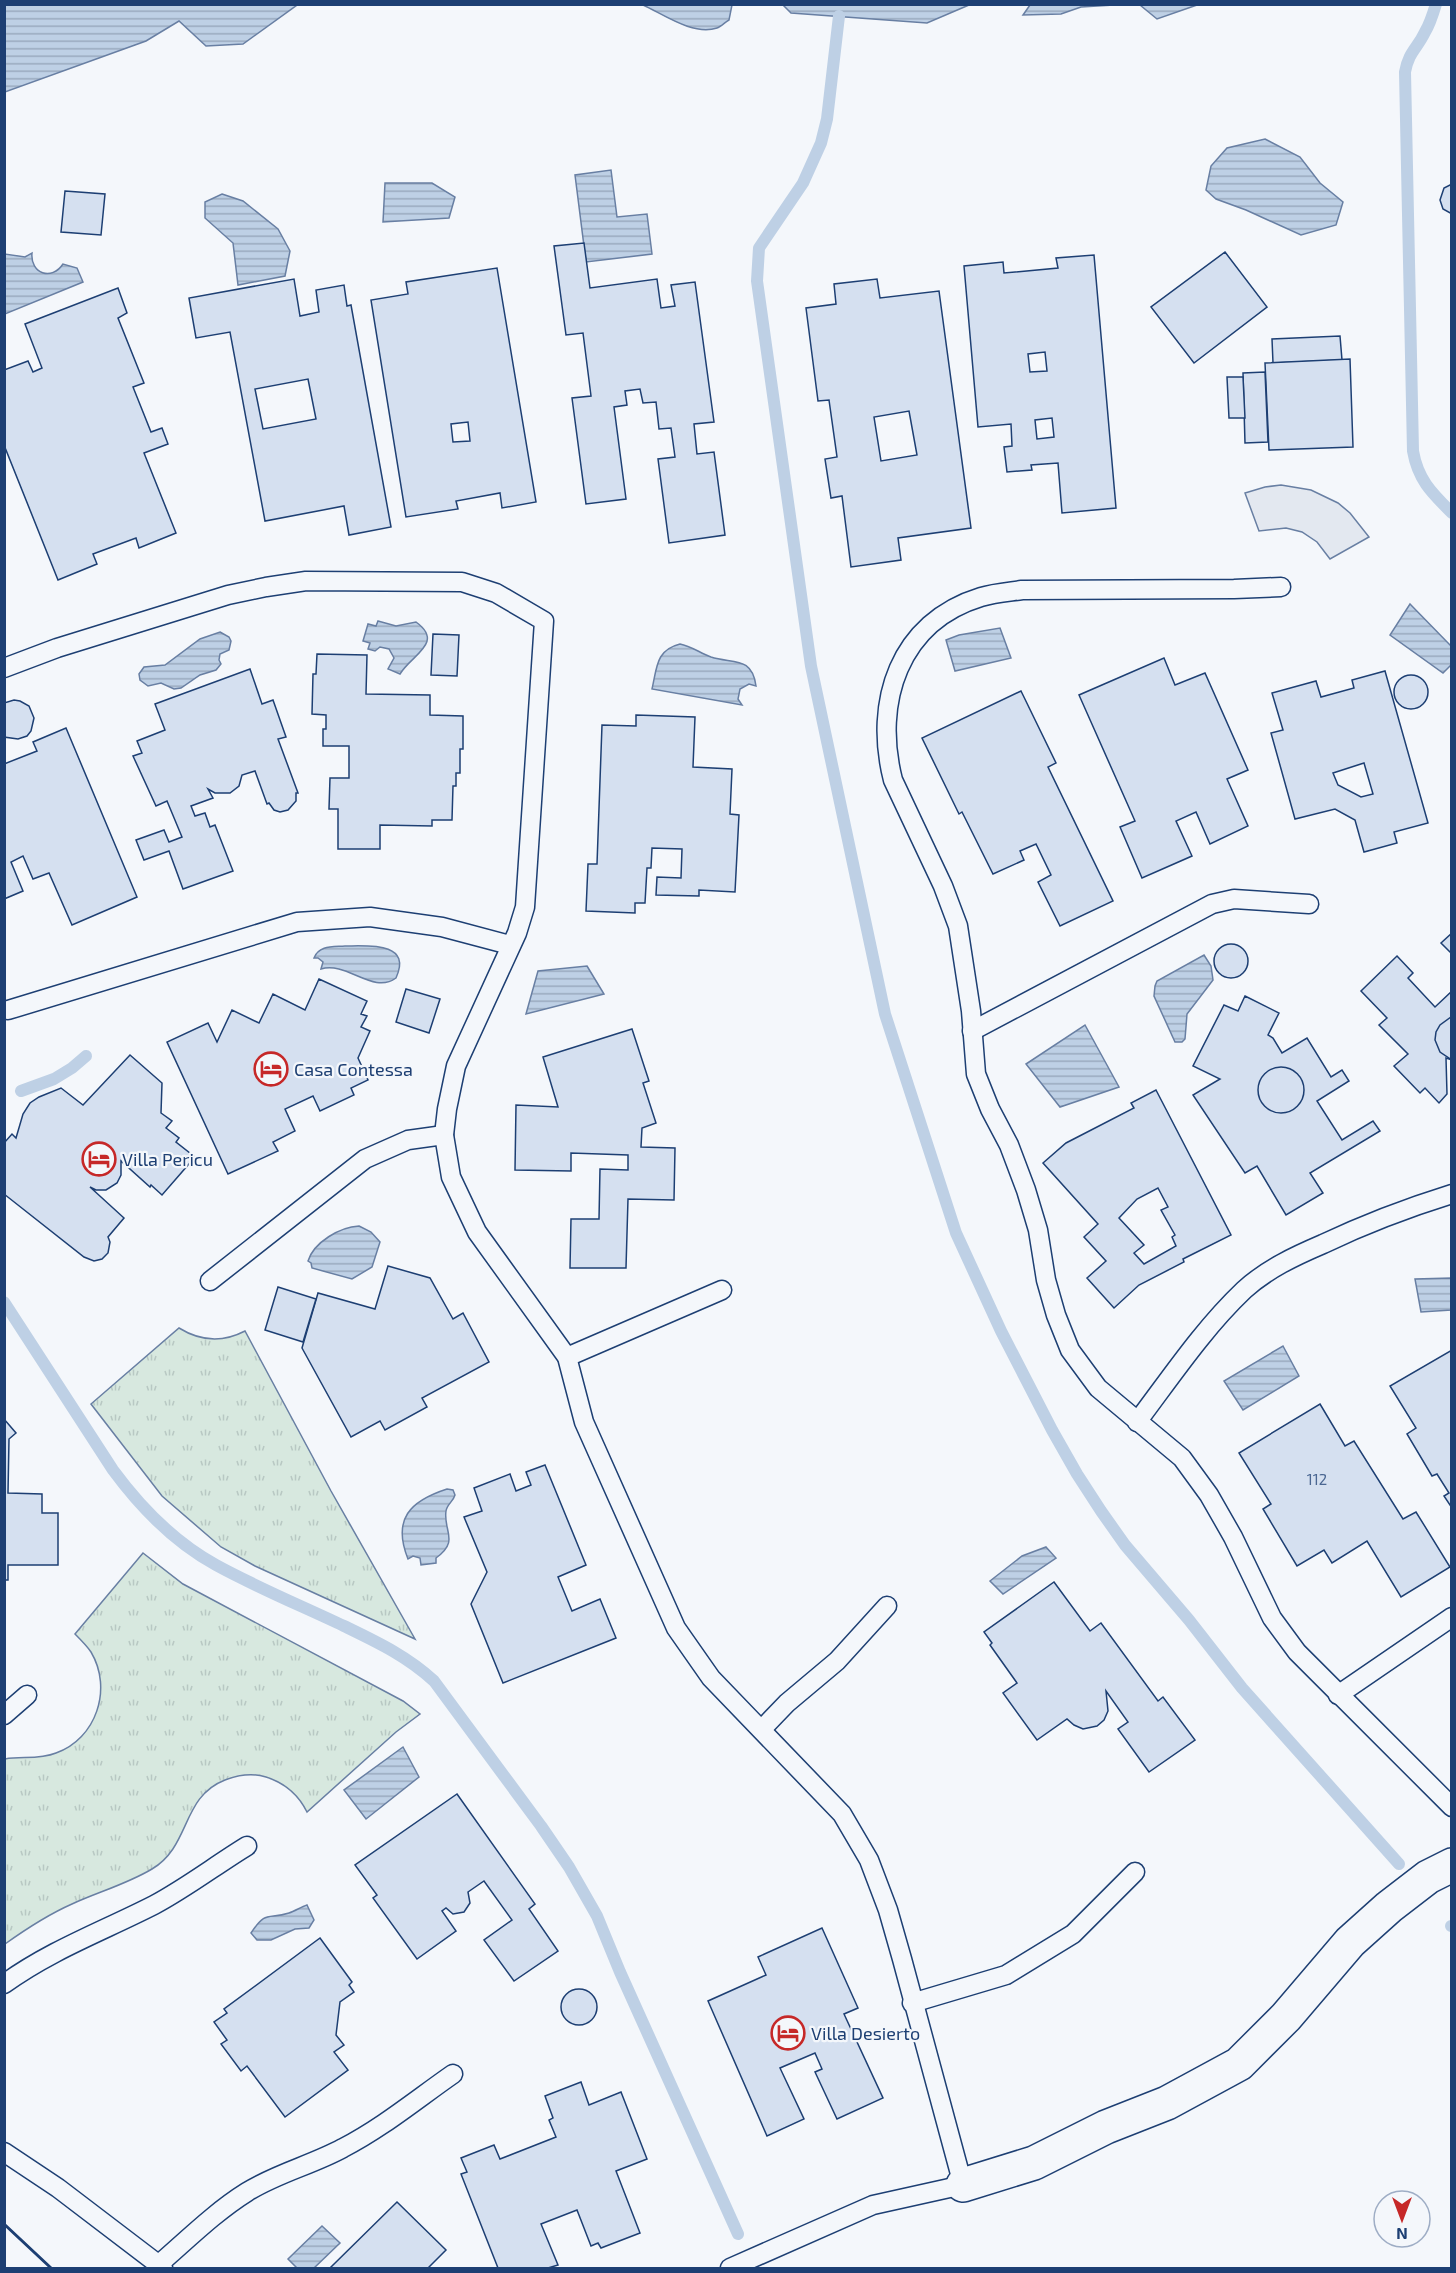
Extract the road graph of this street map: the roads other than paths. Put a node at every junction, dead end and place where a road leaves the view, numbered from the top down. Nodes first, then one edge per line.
1 (1281, 586) dead end
2 (4, 669) edge
3 (1309, 904) dead end
4 (510, 945) junction
5 (8, 1010) dead end
6 (972, 1031) junction
7 (444, 1136) junction
8 (1452, 1194) edge
9 (210, 1281) dead end
10 (722, 1290) dead end
11 (567, 1357) junction
12 (1137, 1422) junction
13 (887, 1606) dead end
14 (1452, 1617) edge
15 (27, 1695) dead end
16 (1338, 1695) junction
17 (4, 1715) edge
18 (762, 1729) junction
19 (1452, 1807) edge
20 (247, 1846) dead end
21 (1452, 1865) edge
22 (1136, 1872) dead end
23 (4, 1984) edge
24 (912, 2003) junction
25 (453, 2074) dead end
26 (4, 2152) edge
27 (963, 2185) junction
28 (161, 2267) edge
29 (730, 2268) edge

1 - 6 lane
2 - 4 lane
3 - 6 lane
4 - 5 lane
4 - 7 lane
6 - 12 lane
7 - 9 lane
7 - 11 lane
8 - 12 lane
10 - 11 lane
11 - 18 lane
12 - 16 lane
13 - 18 lane
14 - 16 lane
15 - 17 lane
16 - 19 lane
18 - 24 lane
20 - 23 lane
21 - 27 street
22 - 24 lane
24 - 27 lane
25 - 28 lane
26 - 28 lane
27 - 29 lane

